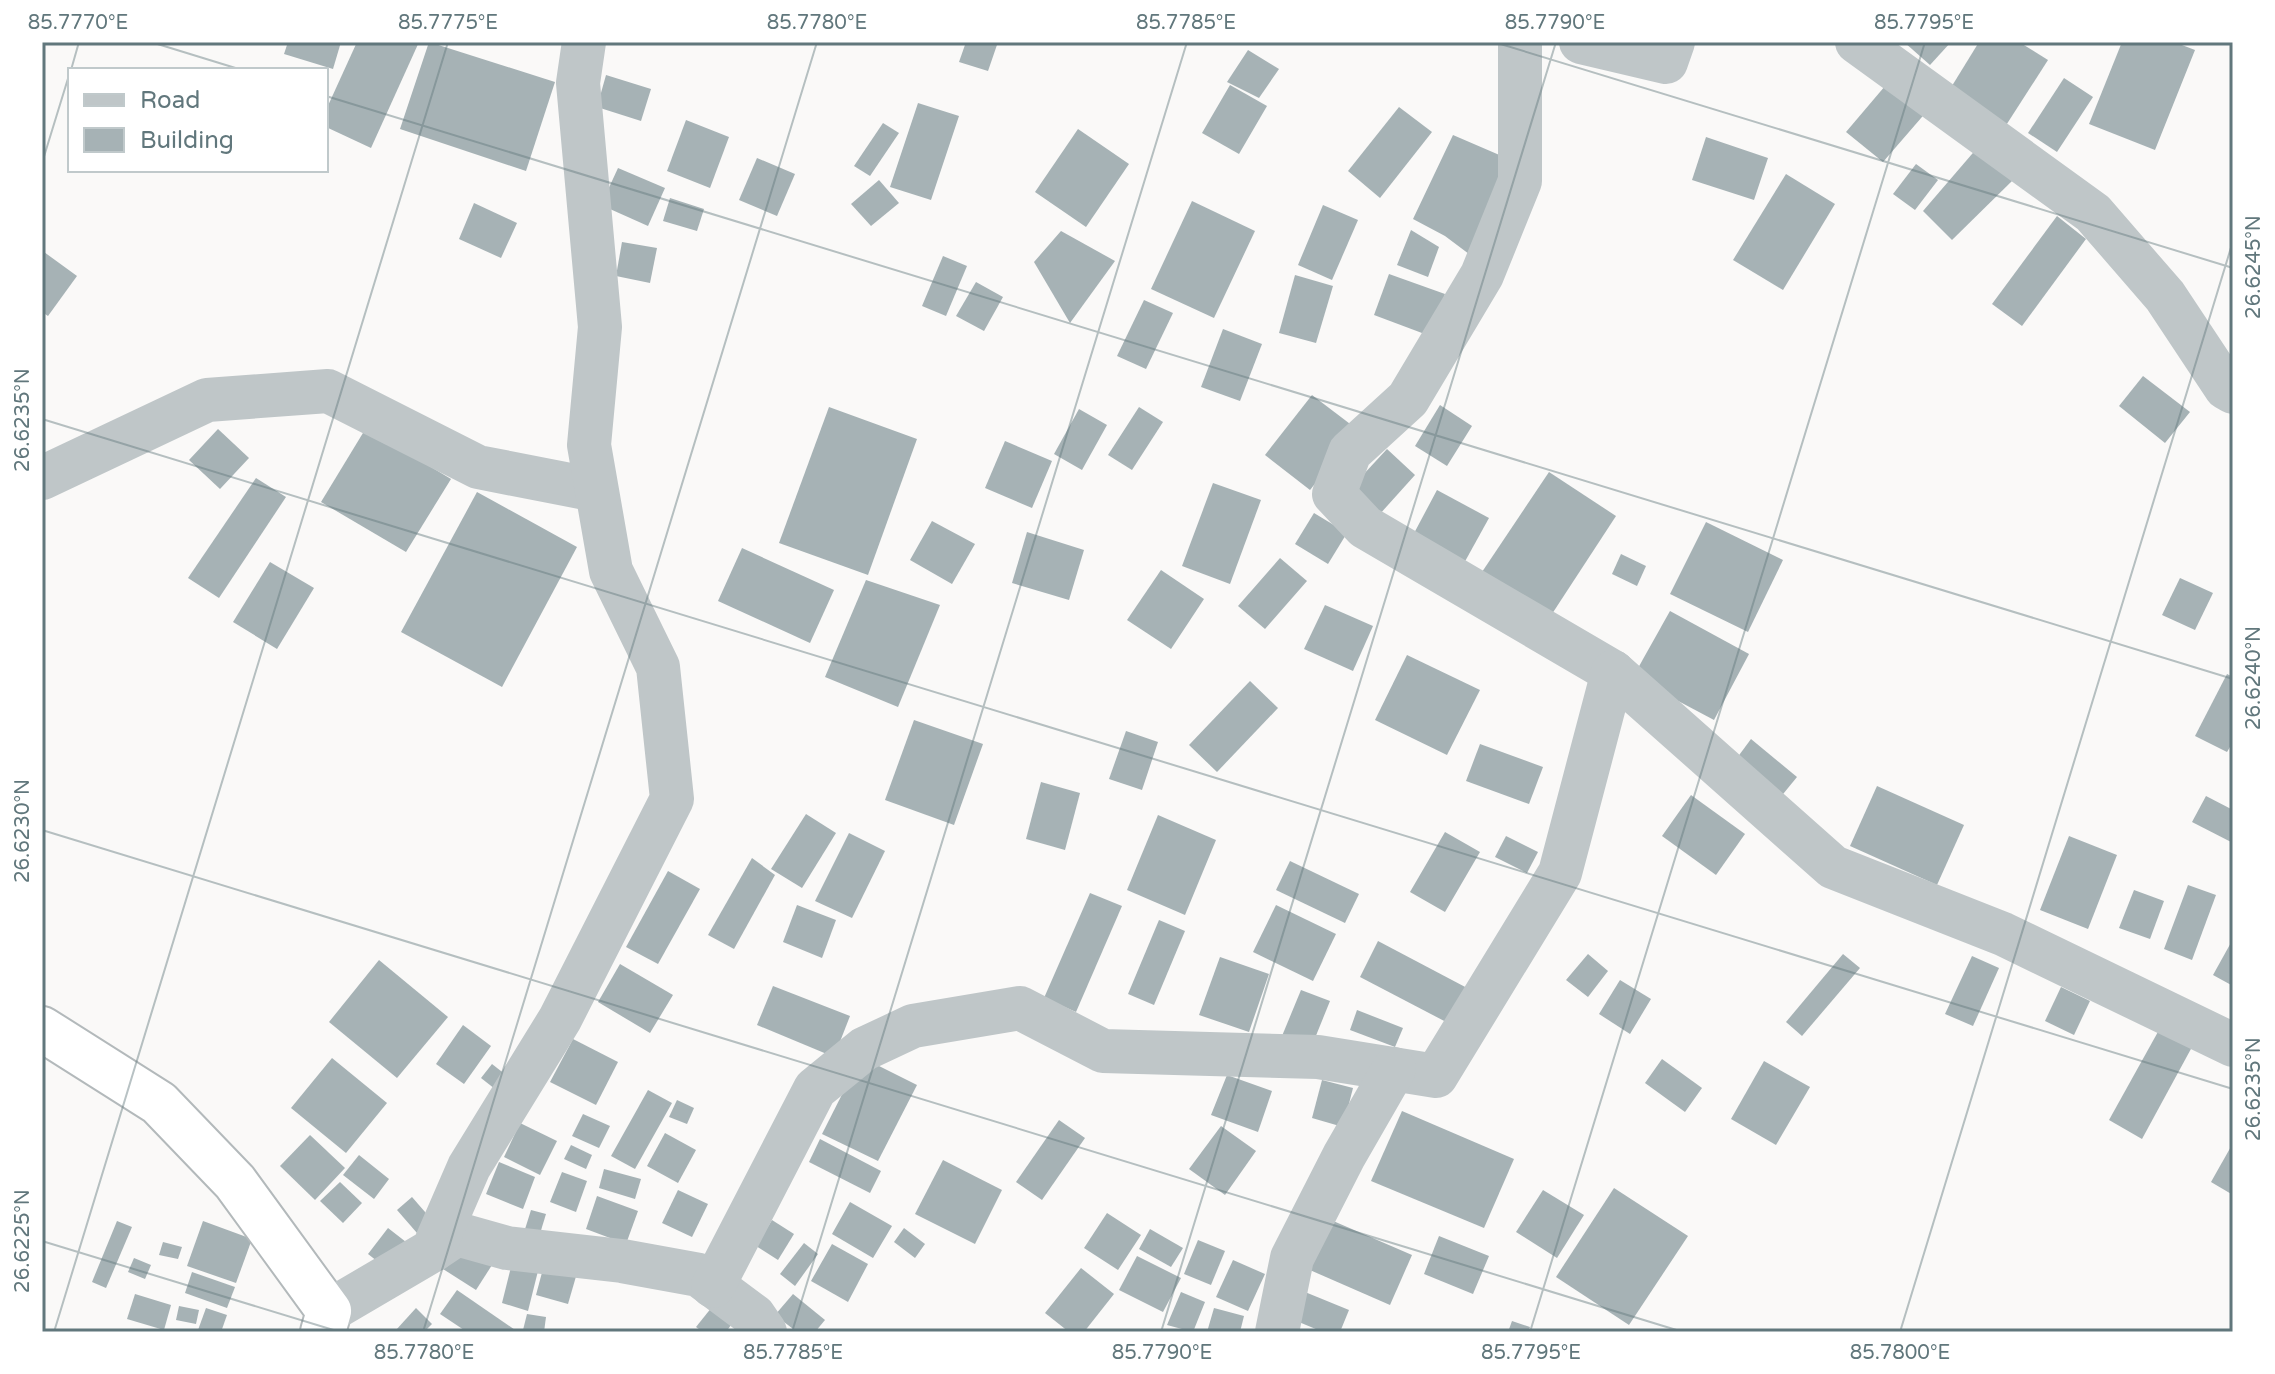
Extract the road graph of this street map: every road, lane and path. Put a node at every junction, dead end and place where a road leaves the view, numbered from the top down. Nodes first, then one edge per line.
1 (584, 42) edge
2 (1520, 42) edge
3 (1581, 42) edge
4 (1673, 42) edge
5 (1857, 42) edge
6 (2233, 392) edge
7 (42, 478) edge
8 (596, 490) junction
9 (1613, 672) junction
10 (42, 1029) edge
11 (2233, 1045) edge
12 (1394, 1069) junction
13 (433, 1250) junction
14 (713, 1286) junction
15 (326, 1321) edge
16 (765, 1332) edge
17 (1277, 1332) edge

1 - 8 street
2 - 9 street
3 - 4 street
5 - 6 street
7 - 8 street
8 - 13 street
9 - 11 street
9 - 12 street
10 - 15 highway
12 - 14 street
12 - 17 street
13 - 14 street
13 - 15 street
14 - 16 street

